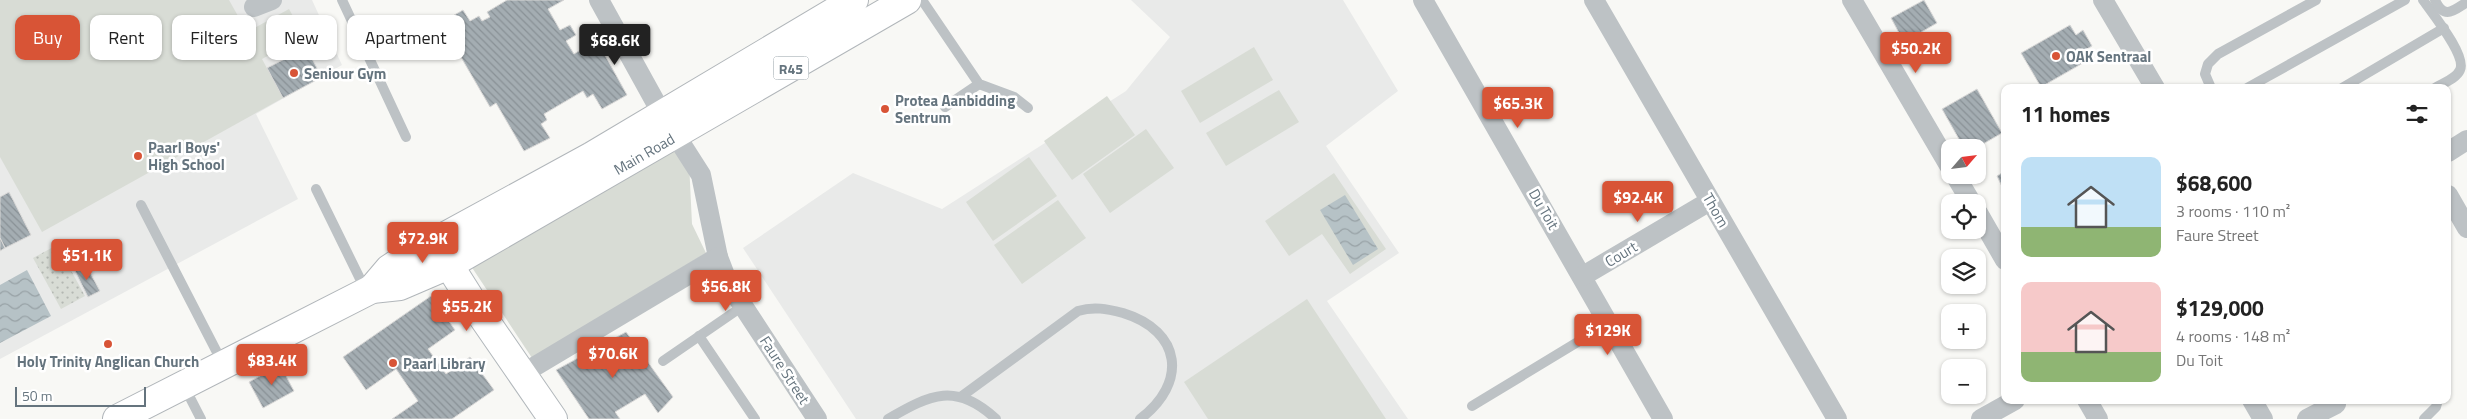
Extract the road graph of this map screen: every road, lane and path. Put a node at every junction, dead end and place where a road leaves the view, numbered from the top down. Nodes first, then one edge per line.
1 (342, 0) edge
2 (600, 0) edge
3 (854, 0) edge
4 (907, 0) edge
5 (922, 0) edge
6 (1423, 0) edge
7 (1594, 0) edge
8 (1852, 0) edge
9 (2103, 0) edge
10 (2316, 0) edge
11 (2405, 0) edge
12 (2423, 0) edge
13 (2434, 0) edge
14 (2467, 2) edge
15 (2444, 28) junction
16 (979, 84) junction
17 (2153, 84) edge
18 (2209, 84) edge
19 (2255, 84) edge
20 (2349, 84) edge
21 (2442, 84) edge
22 (945, 107) dead end
23 (1028, 108) dead end
24 (668, 125) junction
25 (406, 137) dead end
26 (2467, 140) edge
27 (2451, 150) edge
28 (1941, 152) edge
29 (316, 189) dead end
30 (2451, 200) edge
31 (1710, 201) junction
32 (141, 205) dead end
33 (1986, 227) edge
34 (2467, 228) edge
35 (434, 241) junction
36 (2001, 253) edge
37 (718, 257) junction
38 (449, 265) junction
39 (1583, 276) junction
40 (370, 290) junction
41 (743, 306) junction
42 (1609, 323) junction
43 (699, 336) junction
44 (663, 361) dead end
45 (223, 365) junction
46 (522, 374) junction
47 (183, 385) junction
48 (962, 396) junction
49 (2008, 404) edge
50 (2089, 404) edge
51 (2254, 404) edge
52 (2437, 404) edge
53 (1472, 406) dead end
54 (2338, 408) edge
55 (117, 419) edge
56 (201, 419) edge
57 (552, 419) edge
58 (755, 419) edge
59 (816, 419) edge
60 (888, 419) edge
61 (996, 419) edge
62 (1140, 419) edge
63 (1663, 419) edge
64 (1838, 419) edge
65 (1981, 419) edge
66 (2098, 419) edge
67 (2263, 419) edge
68 (2307, 419) edge
69 (2424, 419) edge

1 - 25 lane
2 - 24 street, Faure Street
3 - 24 main road, Main Road / R45
4 - 24 main road, Main Road / R45
5 - 16 lane
6 - 39 street, Du Toit
7 - 31 street, Thom
8 - 28 street
9 - 17 street
10 - 18 lane
11 - 19 lane
12 - 15 lane
13 - 14 lane
15 - 20 lane
15 - 21 lane
16 - 22 lane
16 - 23 lane
24 - 35 main road, Main Road / R45
24 - 37 street, Faure Street
24 - 38 main road, Main Road / R45
26 - 27 street
29 - 40 lane
30 - 34 street
31 - 39 street, Court
31 - 64 street, Thom
32 - 45 lane
33 - 36 street
35 - 38 main road
35 - 40 main road, Main Road / R45
37 - 41 street, Faure Street
37 - 46 street
38 - 40 main road, Main Road / R45
38 - 46 main road
39 - 42 street, Du Toit
40 - 45 main road, Main Road / R45
41 - 43 lane
41 - 59 street, Faure Street
42 - 53 lane
42 - 63 street, Du Toit
43 - 44 lane
43 - 58 lane
45 - 47 main road, Main Road / R45
46 - 57 main road
47 - 55 main road, Main Road / R45
47 - 56 lane
48 - 60 lane
48 - 61 lane
48 - 62 lane
49 - 65 street
50 - 66 street
51 - 67 street
52 - 69 lane
54 - 68 street

